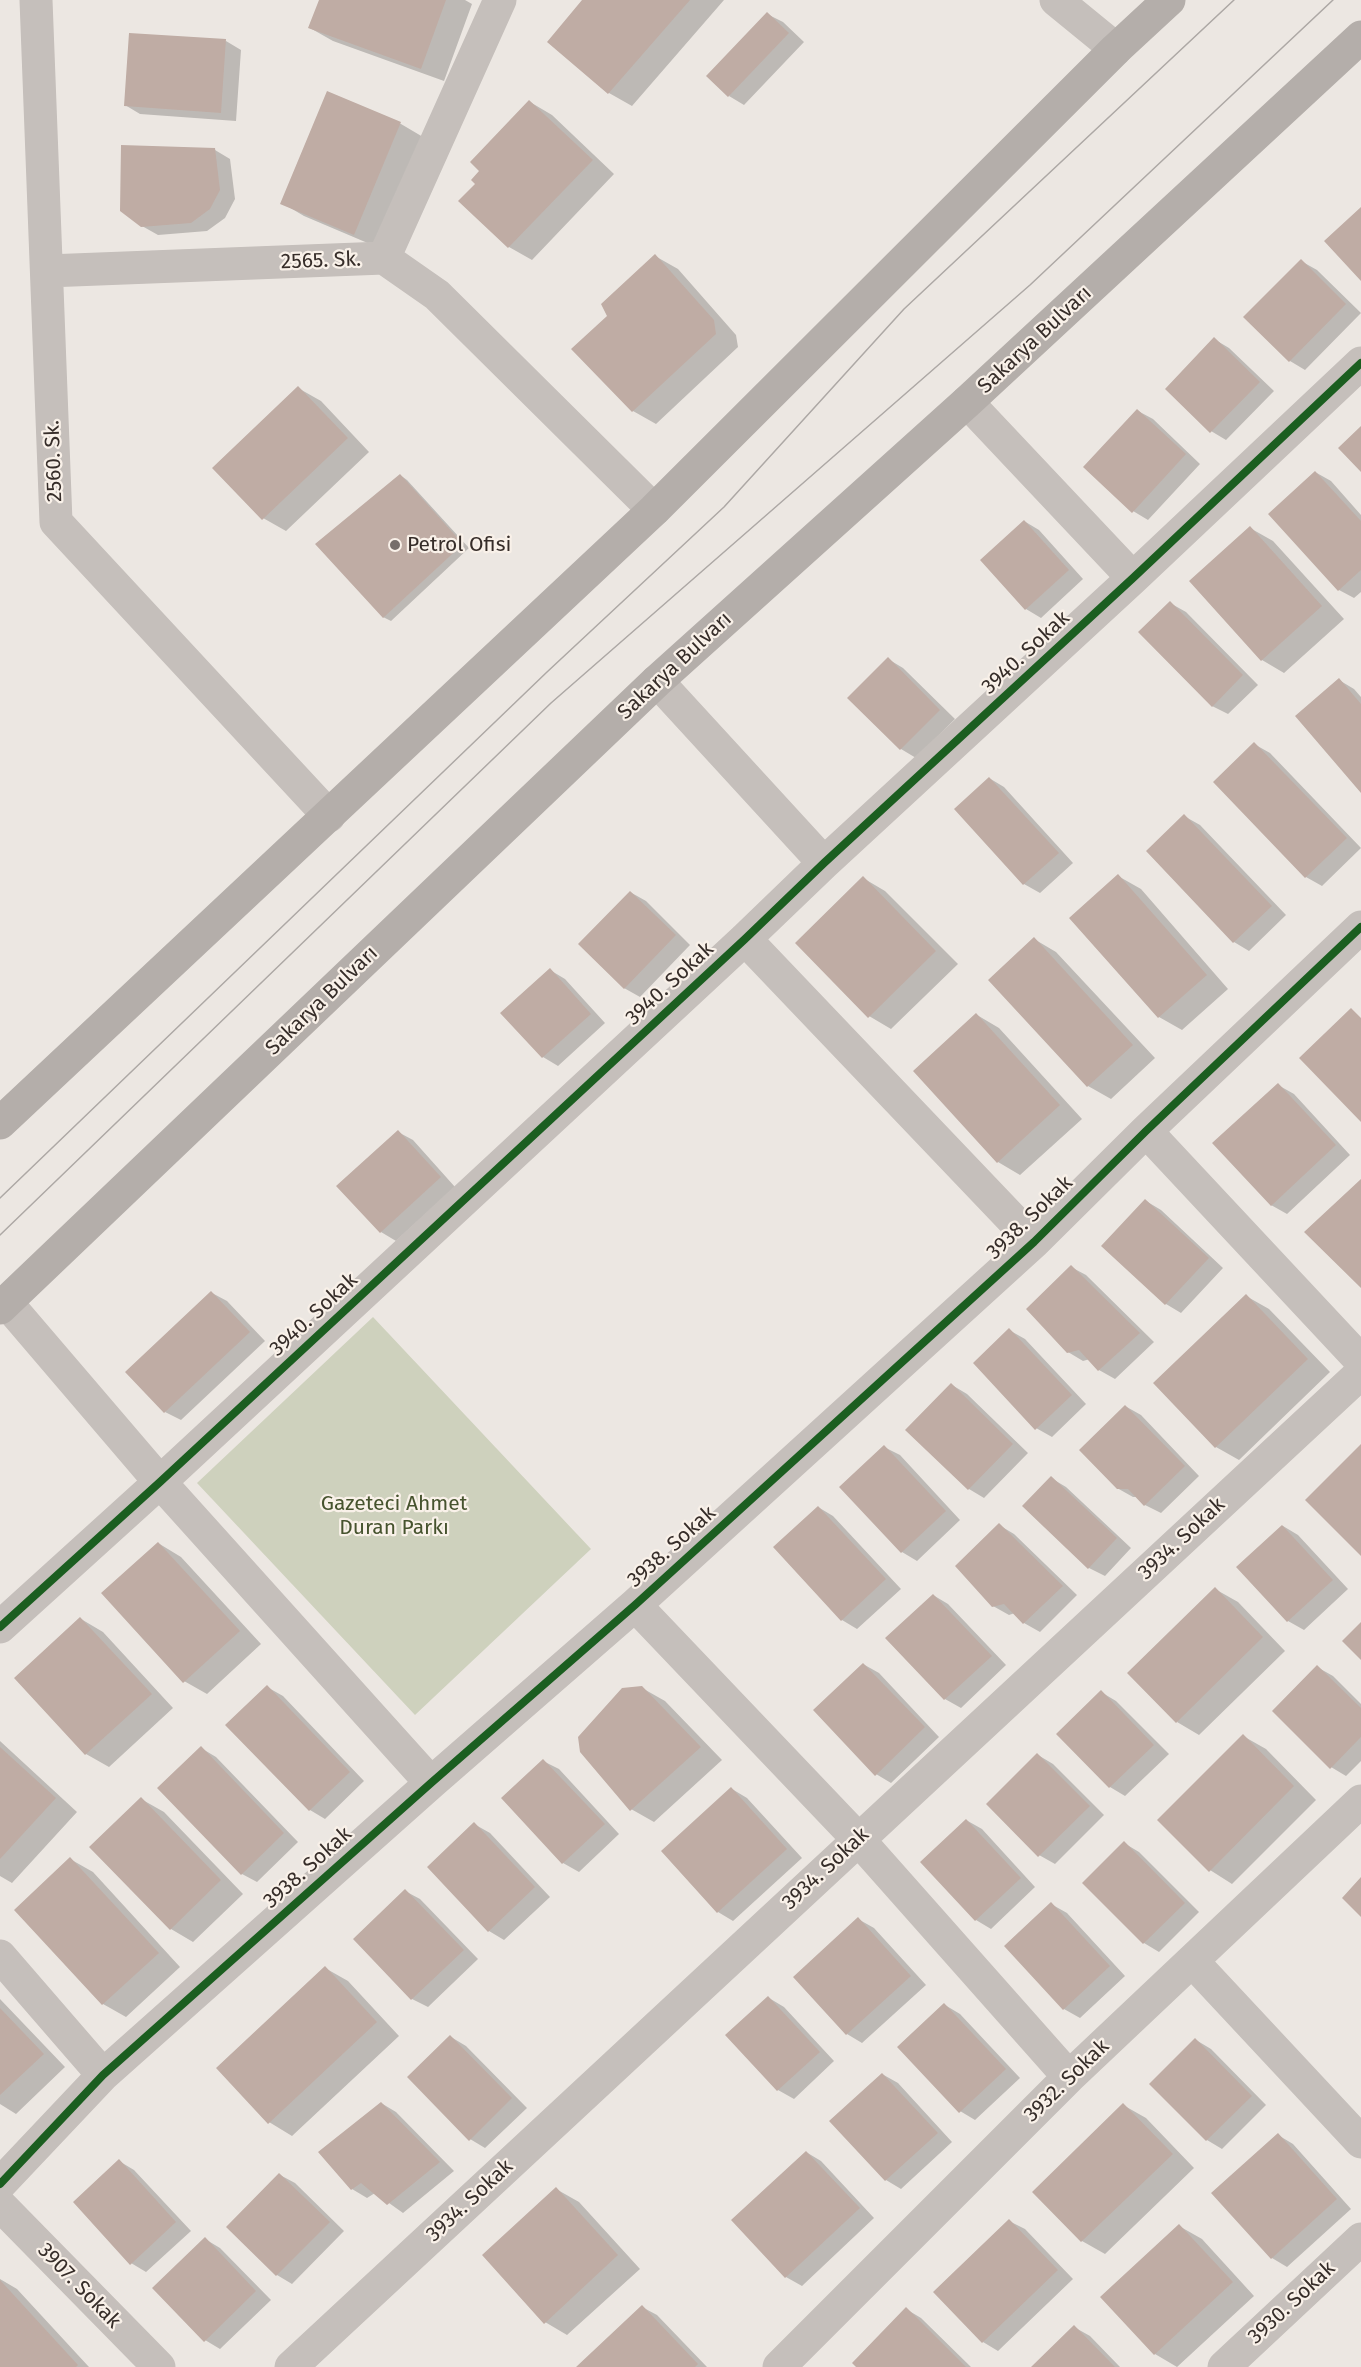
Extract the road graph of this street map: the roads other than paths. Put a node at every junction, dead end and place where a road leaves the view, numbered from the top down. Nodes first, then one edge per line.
1 (36, 0) edge
2 (500, 0) edge
3 (1056, 0) edge
4 (1169, 0) edge
5 (1361, 37) edge
6 (1116, 49) junction
7 (384, 258) junction
8 (47, 271) junction
9 (1361, 363) edge
10 (967, 402) junction
11 (654, 510) junction
12 (1133, 578) junction
13 (657, 681) junction
14 (329, 816) junction
15 (824, 863) junction
16 (1361, 927) edge
17 (745, 939) junction
18 (0, 1123) edge
19 (1146, 1131) junction
20 (1034, 1242) junction
21 (3, 1305) edge
22 (1361, 1361) edge
23 (1361, 1373) edge
24 (160, 1482) junction
25 (635, 1605) junction
26 (0, 1628) edge
27 (431, 1783) junction
28 (1361, 1801) edge
29 (858, 1839) junction
30 (0, 1956) edge
31 (1193, 1962) junction
32 (103, 2075) junction
33 (1069, 2077) junction
34 (1361, 2142) edge
35 (0, 2184) edge
36 (0, 2205) edge
37 (1361, 2239) edge
38 (159, 2367) edge
39 (291, 2367) edge
40 (779, 2367) edge
41 (1224, 2367) edge

1 - 8 street, 2560. Sk.
2 - 7 street, 2565. Sk.
3 - 6 street
4 - 6 main road
5 - 10 main road, Sakarya Bulvarı
6 - 11 main road
7 - 8 street, 2565. Sk.
7 - 11 street
8 - 14 street, 2560. Sk.
9 - 12 street, 3940. Sokak
10 - 12 street
10 - 13 main road, Sakarya Bulvarı
11 - 14 main road
12 - 15 street, 3940. Sokak
13 - 15 street
13 - 21 main road, Sakarya Bulvarı
14 - 18 main road
15 - 17 street, 3940. Sokak
16 - 19 street, 3938. Sokak
17 - 20 street
17 - 24 street, 3940. Sokak
19 - 20 street, 3938. Sokak
19 - 22 street
20 - 25 street, 3938. Sokak
21 - 24 street
23 - 29 street, 3934. Sokak
24 - 26 street, 3940. Sokak
24 - 27 street
25 - 27 street, 3938. Sokak
25 - 29 street
27 - 32 street, 3938. Sokak
28 - 31 street, 3932. Sokak
29 - 33 street
29 - 39 street, 3934. Sokak
30 - 32 street
31 - 33 street, 3932. Sokak
31 - 34 street
32 - 35 street, 3938. Sokak
33 - 40 street, 3932. Sokak
36 - 38 street, 3907. Sokak
37 - 41 street, 3930. Sokak

